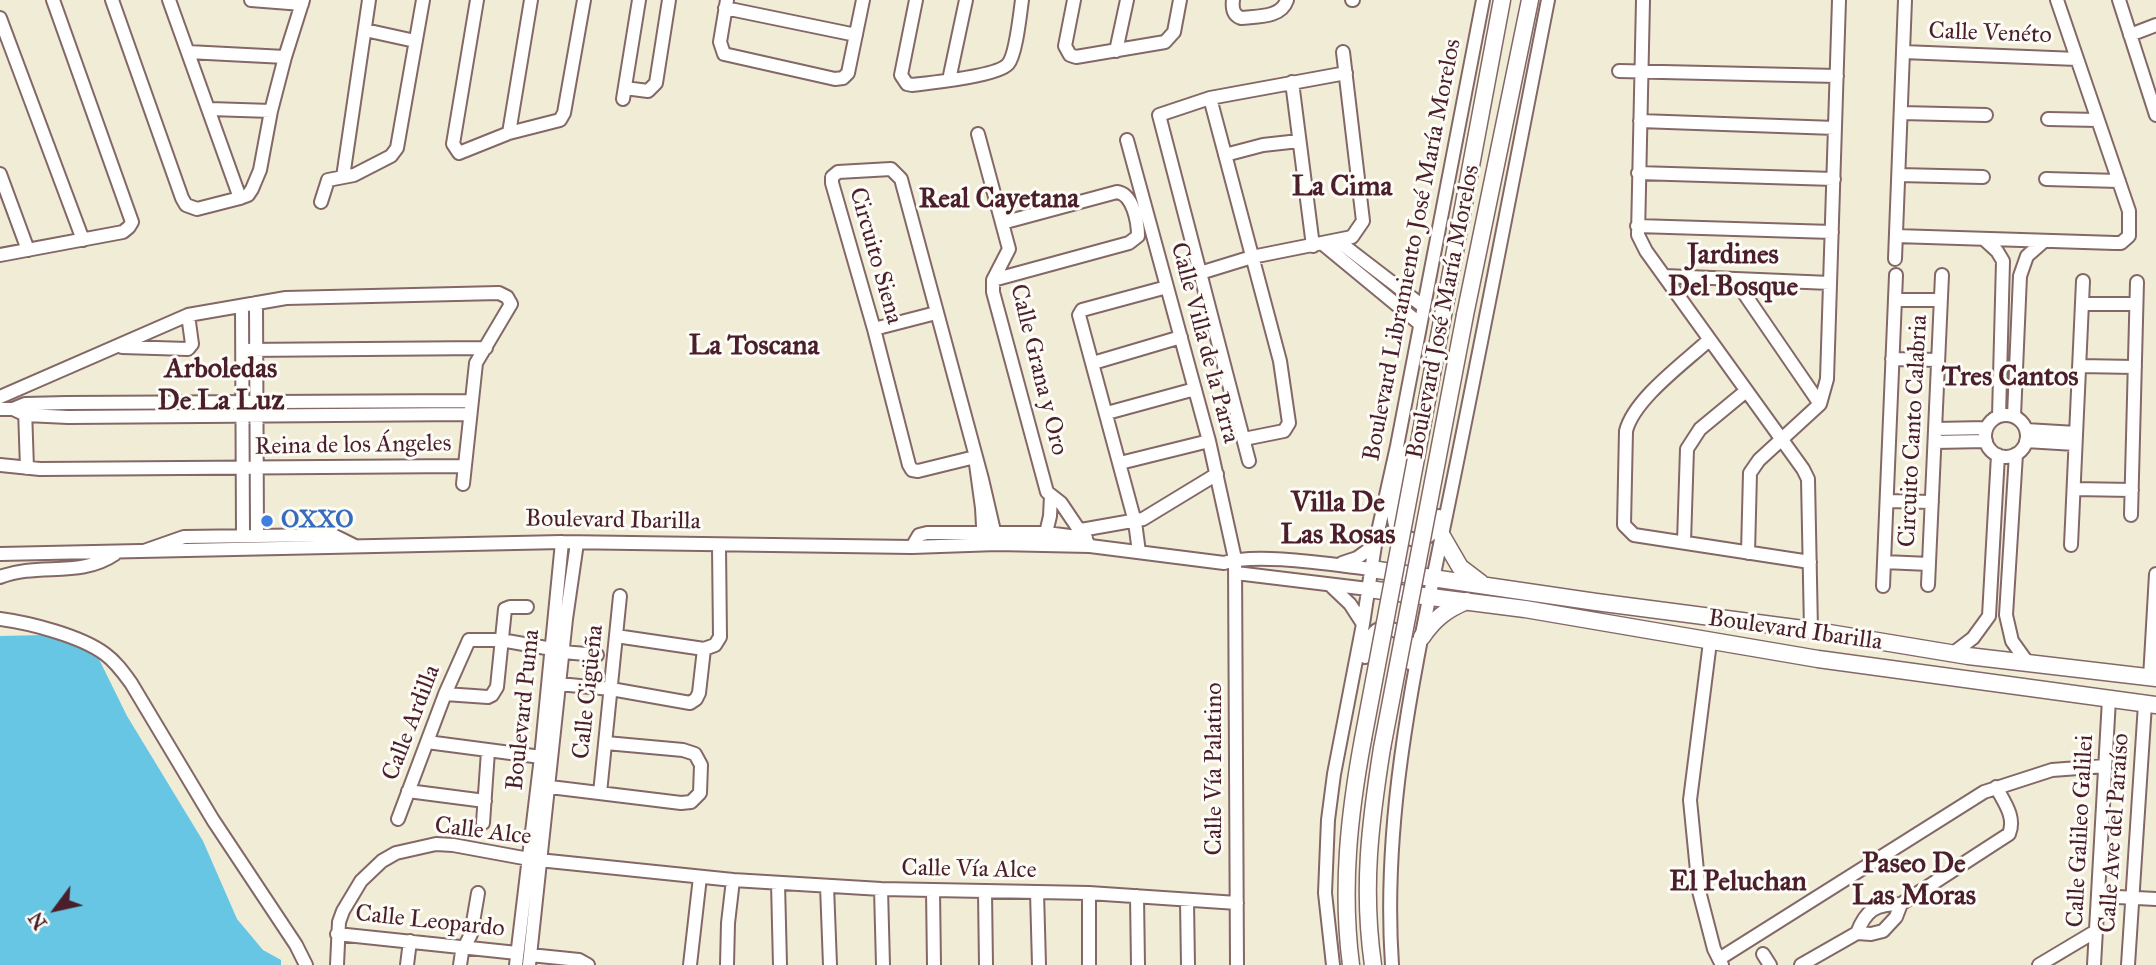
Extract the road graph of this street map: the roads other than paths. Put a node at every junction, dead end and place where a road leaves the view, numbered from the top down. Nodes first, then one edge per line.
1 (53, 0) edge
2 (112, 0) edge
3 (169, 0) edge
4 (251, 0) edge
5 (369, 0) edge
6 (423, 0) edge
7 (477, 0) edge
8 (531, 0) edge
9 (584, 0) edge
10 (639, 0) edge
11 (669, 0) edge
12 (863, 0) edge
13 (916, 0) edge
14 (965, 0) edge
15 (1022, 0) edge
16 (1074, 0) edge
17 (1127, 0) edge
18 (1180, 0) edge
19 (1233, 0) edge
20 (1483, 0) edge
21 (1530, 0) edge
22 (1540, 0) edge
23 (1548, 0) edge
24 (1643, 0) edge
25 (1839, 0) edge
26 (1905, 0) edge
27 (2057, 0) edge
28 (2119, 0) edge
29 (1287, 1) edge
30 (303, 2) edge
31 (726, 4) edge
32 (1500, 5) edge
33 (0, 18) edge
34 (2156, 25) edge
35 (365, 30) junction
36 (1524, 35) junction
37 (2130, 35) junction
38 (856, 36) junction
39 (415, 41) junction
40 (1116, 51) junction
41 (188, 52) junction
42 (1343, 52) dead end
43 (1903, 52) junction
44 (285, 57) junction
45 (2077, 59) junction
46 (1619, 71) dead end
47 (1640, 71) junction
48 (1346, 73) junction
49 (1837, 76) junction
50 (949, 80) junction
51 (1292, 82) junction
52 (2151, 82) edge
53 (1210, 98) junction
54 (210, 109) junction
55 (271, 111) junction
56 (1901, 113) junction
57 (1986, 115) dead end
58 (2156, 115) edge
59 (2048, 119) dead end
60 (2098, 120) junction
61 (1640, 121) junction
62 (1835, 128) junction
63 (509, 133) junction
64 (978, 134) dead end
65 (1127, 140) dead end
66 (1299, 141) junction
67 (1225, 155) junction
68 (1638, 173) junction
69 (0, 174) edge
70 (1899, 175) junction
71 (343, 177) junction
72 (1983, 177) dead end
73 (1834, 179) junction
74 (2046, 179) dead end
75 (2119, 181) junction
76 (240, 198) junction
77 (321, 202) dead end
78 (1002, 223) junction
79 (1637, 226) junction
80 (1832, 232) junction
81 (1896, 236) junction
82 (83, 240) junction
83 (1985, 240) junction
84 (1338, 241) junction
85 (2043, 242) junction
86 (1318, 245) junction
87 (28, 250) junction
88 (1009, 250) junction
89 (0, 255) edge
90 (1252, 257) junction
91 (1895, 259) dead end
92 (2003, 261) junction
93 (2023, 263) junction
94 (1018, 273) junction
95 (1200, 273) junction
96 (1896, 275) dead end
97 (1942, 275) dead end
98 (1665, 276) junction
99 (993, 280) junction
100 (1735, 280) junction
101 (2083, 281) dead end
102 (2137, 282) dead end
103 (1382, 283) junction
104 (1830, 283) junction
105 (1167, 287) junction
106 (1895, 300) junction
107 (1941, 300) junction
108 (256, 303) junction
109 (2082, 304) junction
110 (2136, 304) junction
111 (242, 306) junction
112 (1424, 307) junction
113 (936, 313) junction
114 (188, 315) junction
115 (1420, 324) junction
116 (874, 329) junction
117 (1181, 337) junction
118 (1709, 340) junction
119 (118, 347) junction
120 (486, 348) junction
121 (250, 350) junction
122 (1892, 359) junction
123 (1938, 360) junction
124 (1093, 363) junction
125 (2079, 366) junction
126 (2135, 367) junction
127 (1195, 389) junction
128 (17, 390) junction
129 (1746, 391) junction
130 (0, 397) edge
131 (1819, 404) junction
132 (470, 407) junction
133 (16, 409) edge
134 (249, 409) junction
135 (1107, 413) junction
136 (1999, 416) junction
137 (2014, 416) junction
138 (1986, 435) junction
139 (2026, 435) junction
140 (1935, 436) junction
141 (1244, 439) junction
142 (2076, 439) junction
143 (1782, 441) junction
144 (1209, 442) junction
145 (1397, 446) junction
146 (2016, 454) junction
147 (1998, 455) junction
148 (975, 457) junction
149 (1249, 461) dead end
150 (1120, 463) junction
151 (0, 465) edge
152 (464, 466) junction
153 (27, 468) junction
154 (249, 468) junction
155 (1455, 469) junction
156 (1217, 474) junction
157 (463, 484) dead end
158 (2074, 489) junction
159 (2132, 490) junction
160 (1051, 496) junction
161 (1887, 501) junction
162 (1932, 502) junction
163 (2131, 515) dead end
164 (1135, 522) junction
165 (250, 535) junction
166 (1442, 536) junction
167 (989, 538) junction
168 (1085, 538) junction
169 (1047, 539) junction
170 (562, 542) junction
171 (577, 542) junction
172 (1684, 542) junction
173 (1375, 545) junction
174 (2071, 545) dead end
175 (719, 546) junction
176 (355, 547) junction
177 (1139, 552) junction
178 (115, 553) junction
179 (139, 553) junction
180 (1748, 553) junction
181 (0, 554) edge
182 (1229, 561) junction
183 (1810, 562) junction
184 (1884, 562) junction
185 (1929, 564) junction
186 (1335, 565) junction
187 (1371, 569) junction
188 (1236, 573) junction
189 (2156, 574) edge
190 (0, 577) edge
191 (1433, 577) junction
192 (1330, 585) junction
193 (1928, 585) dead end
194 (1486, 586) junction
195 (1883, 586) dead end
196 (1368, 589) junction
197 (1429, 595) junction
198 (620, 596) dead end
199 (1467, 601) junction
200 (527, 607) dead end
201 (0, 619) edge
202 (1363, 624) junction
203 (1811, 630) junction
204 (616, 636) junction
205 (1423, 637) junction
206 (501, 640) junction
207 (1710, 642) junction
208 (709, 647) junction
209 (557, 651) junction
210 (597, 655) dead end
211 (1960, 655) junction
212 (1818, 659) junction
213 (2027, 662) junction
214 (1905, 669) junction
215 (2148, 677) edge
216 (559, 684) junction
217 (611, 689) junction
218 (446, 694) junction
219 (2110, 699) junction
220 (2150, 704) edge
221 (427, 743) junction
222 (606, 743) junction
223 (488, 751) junction
224 (541, 757) junction
225 (2105, 766) junction
226 (1334, 774) junction
227 (550, 786) junction
228 (1996, 787) junction
229 (408, 791) junction
230 (1396, 791) junction
231 (600, 793) junction
232 (485, 801) junction
233 (398, 818) dead end
234 (482, 822) dead end
235 (535, 860) junction
236 (700, 877) junction
237 (733, 880) junction
238 (778, 883) junction
239 (827, 886) junction
240 (881, 889) junction
241 (933, 890) junction
242 (985, 892) junction
243 (1037, 892) junction
244 (478, 893) dead end
245 (1089, 893) junction
246 (1137, 896) junction
247 (2098, 896) junction
248 (2132, 898) junction
249 (2156, 899) edge
250 (1187, 901) junction
251 (1237, 903) junction
252 (1901, 904) junction
253 (2096, 931) junction
254 (337, 933) junction
255 (1857, 933) junction
256 (410, 941) junction
257 (464, 947) junction
258 (523, 959) edge
259 (1720, 962) edge
260 (587, 963) edge
261 (306, 965) edge
262 (337, 965) edge
263 (407, 965) edge
264 (460, 965) edge
265 (690, 965) edge
266 (727, 965) edge
267 (780, 965) edge
268 (830, 965) edge
269 (883, 965) edge
270 (934, 965) edge
271 (986, 965) edge
272 (1039, 965) edge
273 (1089, 965) edge
274 (1138, 965) edge
275 (1188, 965) edge
276 (1237, 965) edge
277 (1334, 965) edge
278 (1351, 965) edge
279 (1373, 965) edge
280 (1392, 965) edge
281 (1801, 965) edge
282 (2039, 965) edge
283 (2094, 965) edge
284 (2128, 965) edge

1 - 82 street
2 - 76 street
3 - 41 street
4 - 30 street
5 - 35 street
6 - 39 street
7 - 63 street
8 - 63 street
9 - 63 street
10 - 11 street
12 - 38 street
13 - 50 street
14 - 50 street
15 - 50 street
16 - 40 street
17 - 40 street
18 - 40 street
19 - 29 street
20 - 112 street, Boulevard Libramiento José María Morelos
21 - 36 main road, Boulevard José María Morelos
22 - 36 main road
23 - 155 street
24 - 47 street
25 - 49 street
26 - 43 street
27 - 45 street
28 - 37 street
30 - 44 street
31 - 38 street
31 - 38 street
32 - 278 main road, Boulevard José María Morelos, bridge
33 - 82 street
34 - 37 street
35 - 39 street
35 - 71 street
36 - 279 main road, Boulevard José María Morelos, bridge
37 - 52 street
39 - 71 street
41 - 44 street
41 - 54 street
42 - 48 street
43 - 45 street, Calle Venéto
43 - 56 street
44 - 55 street
45 - 60 street
46 - 47 street
47 - 49 street
47 - 61 street
48 - 51 street
48 - 84 street
49 - 62 street
51 - 53 street
51 - 66 street
52 - 58 street
53 - 67 street
53 - 95 street
54 - 55 street
54 - 76 street
55 - 76 street
56 - 57 street
56 - 70 street
59 - 60 street
60 - 75 street
61 - 62 street
61 - 68 street
62 - 73 street
64 - 78 street, Calle Grana y Oro
65 - 105 street, Calle Villa de la Parra
66 - 67 street
66 - 86 street
67 - 90 street
68 - 73 street
68 - 79 street
69 - 87 street
70 - 72 street
70 - 81 street
71 - 77 street
73 - 80 street
74 - 75 street
75 - 85 street
78 - 88 street, Calle Grana y Oro
78 - 94 street
79 - 80 street
79 - 98 street
80 - 104 street
81 - 83 street
81 - 91 street
82 - 87 street
83 - 85 street
83 - 92 street
84 - 86 street
84 - 103 street
85 - 93 street
86 - 90 street
86 - 103 street
87 - 89 street
88 - 94 street
88 - 99 street, Calle Grana y Oro
90 - 95 street
90 - 141 street
92 - 93 street
92 - 136 street
93 - 137 street
94 - 99 street
95 - 141 street
96 - 106 street, Circuito Canto Calabria
97 - 107 street, Circuito Canto Calabria
98 - 100 street
98 - 118 street
99 - 160 street, Calle Grana y Oro
100 - 104 street
100 - 131 street
101 - 109 street
102 - 110 street
103 - 112 street
103 - 115 street
104 - 131 street
105 - 117 street, Calle Villa de la Parra
105 - 124 street
106 - 107 street, Circuito Canto Calabria
106 - 122 street, Circuito Canto Calabria
107 - 123 street, Circuito Canto Calabria
108 - 111 street
108 - 120 street
108 - 121 street
109 - 110 street
109 - 125 street
110 - 126 street
111 - 114 street
111 - 121 street
112 - 115 street, Boulevard Libramiento José María Morelos
113 - 116 street
113 - 116 street, Circuito Siena
113 - 148 street, Circuito Siena
114 - 119 street
114 - 119 street
115 - 145 street, Boulevard Libramiento José María Morelos
116 - 148 street, Circuito Siena
117 - 124 street
117 - 127 street, Calle Villa de la Parra
118 - 129 street
118 - 172 street
119 - 128 street
120 - 121 street
120 - 132 street
121 - 134 street
122 - 123 street
122 - 161 street, Circuito Canto Calabria
123 - 140 street, Circuito Canto Calabria
124 - 135 street
125 - 126 street
125 - 142 street
126 - 159 street
127 - 135 street
127 - 144 street, Calle Villa de la Parra
128 - 130 street
128 - 133 street
129 - 143 street
129 - 172 street
131 - 143 street
132 - 134 street
132 - 152 street
133 - 134 street
133 - 153 street
134 - 154 street
135 - 150 street
136 - 137 street
136 - 138 street
137 - 139 street
138 - 140 street
138 - 147 street
139 - 142 street
139 - 146 street
140 - 162 street, Circuito Canto Calabria
141 - 149 street
142 - 158 street
143 - 180 street
143 - 183 street
144 - 150 street
144 - 156 street, Calle Villa de la Parra
145 - 155 street
145 - 173 street, Boulevard Libramiento José María Morelos
146 - 147 street
146 - 213 street
147 - 211 street
148 - 167 street, Circuito Siena
150 - 164 street
151 - 153 street, Reina de los Ángeles
152 - 154 street, Reina de los Ángeles
152 - 157 street
153 - 154 street, Reina de los Ángeles
154 - 165 street
155 - 166 street
156 - 164 street
156 - 182 street, Calle Villa de la Parra
158 - 159 street
158 - 174 street
159 - 163 street
160 - 168 street, Calle Grana y Oro
160 - 169 street, Calle Grana y Oro
161 - 162 street
161 - 184 street, Circuito Canto Calabria
162 - 185 street, Circuito Canto Calabria
164 - 168 street
164 - 177 street
165 - 176 street
165 - 179 street
166 - 191 street
166 - 194 main road
167 - 169 street, Boulevard Ibarilla
167 - 175 street, Boulevard Ibarilla
168 - 169 street, Boulevard Ibarilla
168 - 177 street
170 - 171 street, Boulevard Ibarilla
170 - 176 street, Boulevard Ibarilla
170 - 209 street, Boulevard Puma
171 - 175 street, Boulevard Ibarilla
171 - 209 street, Boulevard Puma
172 - 180 street
173 - 186 street
173 - 187 street, Boulevard Libramiento José María Morelos
175 - 208 street
176 - 179 street, Boulevard Ibarilla
177 - 182 street
178 - 179 street, Boulevard Ibarilla
178 - 181 street, Boulevard Ibarilla
178 - 190 street
180 - 183 street
182 - 186 street
182 - 188 street, Calle Villa de la Parra
183 - 203 street
184 - 185 street, Circuito Canto Calabria
184 - 195 street, Circuito Canto Calabria
185 - 193 street, Circuito Canto Calabria
186 - 187 street
187 - 191 main road, Boulevard Ibarilla
187 - 196 street, Boulevard Libramiento José María Morelos
188 - 192 street
188 - 251 street, Calle Vía Palatino
189 - 215 street
191 - 194 main road, Boulevard Ibarilla
191 - 197 street
192 - 196 street
192 - 202 street
194 - 203 main road, Boulevard Ibarilla
196 - 197 main road, Boulevard Ibarilla
196 - 202 street
197 - 199 main road, Boulevard Ibarilla
197 - 205 street
198 - 204 street, Calle Cigüeña
199 - 205 main road
199 - 207 main road, Boulevard Ibarilla
200 - 206 street
201 - 261 street
202 - 226 street
203 - 211 main road, Boulevard Ibarilla
203 - 212 main road
204 - 208 street
204 - 217 street, Calle Cigüeña
205 - 230 street
206 - 209 street
206 - 218 street, Calle Ardilla
206 - 218 street
207 - 212 main road, Boulevard Ibarilla
207 - 259 street
208 - 217 street
209 - 210 street
209 - 216 street, Boulevard Puma
209 - 224 street, Boulevard Puma
211 - 213 main road, Boulevard Ibarilla
211 - 214 main road
212 - 214 main road, Boulevard Ibarilla
213 - 215 main road, Boulevard Ibarilla
214 - 219 main road, Boulevard Ibarilla
215 - 219 main road
216 - 217 street
216 - 227 street, Boulevard Puma
217 - 222 street, Calle Cigüeña
218 - 221 street, Calle Ardilla
219 - 220 main road, Boulevard Ibarilla
219 - 225 street, Calle Galileo Galilei
220 - 248 street, Calle Ave del Paraíso
221 - 223 street
221 - 229 street, Calle Ardilla
222 - 231 street, Calle Cigüeña
222 - 231 street
223 - 224 street
223 - 232 street
224 - 235 street, Boulevard Puma
225 - 228 street
225 - 247 street, Calle Galileo Galilei
226 - 230 street
226 - 277 street
227 - 231 street
227 - 235 street, Boulevard Puma
228 - 252 street
228 - 259 street
229 - 232 street
229 - 233 street, Calle Ardilla
230 - 280 street
232 - 234 street
235 - 236 street, Calle Alce
235 - 254 street, Calle Alce
235 - 258 street, Boulevard Puma
236 - 237 street, Calle Vía Alce
236 - 265 street
237 - 238 street, Calle Vía Alce
237 - 266 street
238 - 239 street, Calle Vía Alce
238 - 267 street
239 - 240 street, Calle Vía Alce
239 - 268 street
240 - 241 street, Calle Vía Alce
240 - 269 street
241 - 242 street, Calle Vía Alce
241 - 270 street
242 - 243 street, Calle Vía Alce
242 - 271 street
243 - 245 street, Calle Vía Alce
243 - 272 street
244 - 257 street
245 - 246 street, Calle Vía Alce
245 - 273 street
246 - 250 street, Calle Vía Alce
246 - 274 street
247 - 248 street
247 - 253 street, Calle Galileo Galilei
248 - 249 street
248 - 284 street, Calle Ave del Paraíso
250 - 251 street, Calle Vía Alce
250 - 275 street
251 - 276 street, Calle Vía Palatino
252 - 255 street
252 - 255 street
253 - 282 street
253 - 283 street, Calle Galileo Galilei
254 - 256 street, Calle Leopardo
254 - 262 street, Calle Alce
255 - 281 street
256 - 257 street, Calle Leopardo
256 - 263 street
257 - 258 street, Calle Leopardo
257 - 264 street
258 - 260 street, Calle Leopardo

